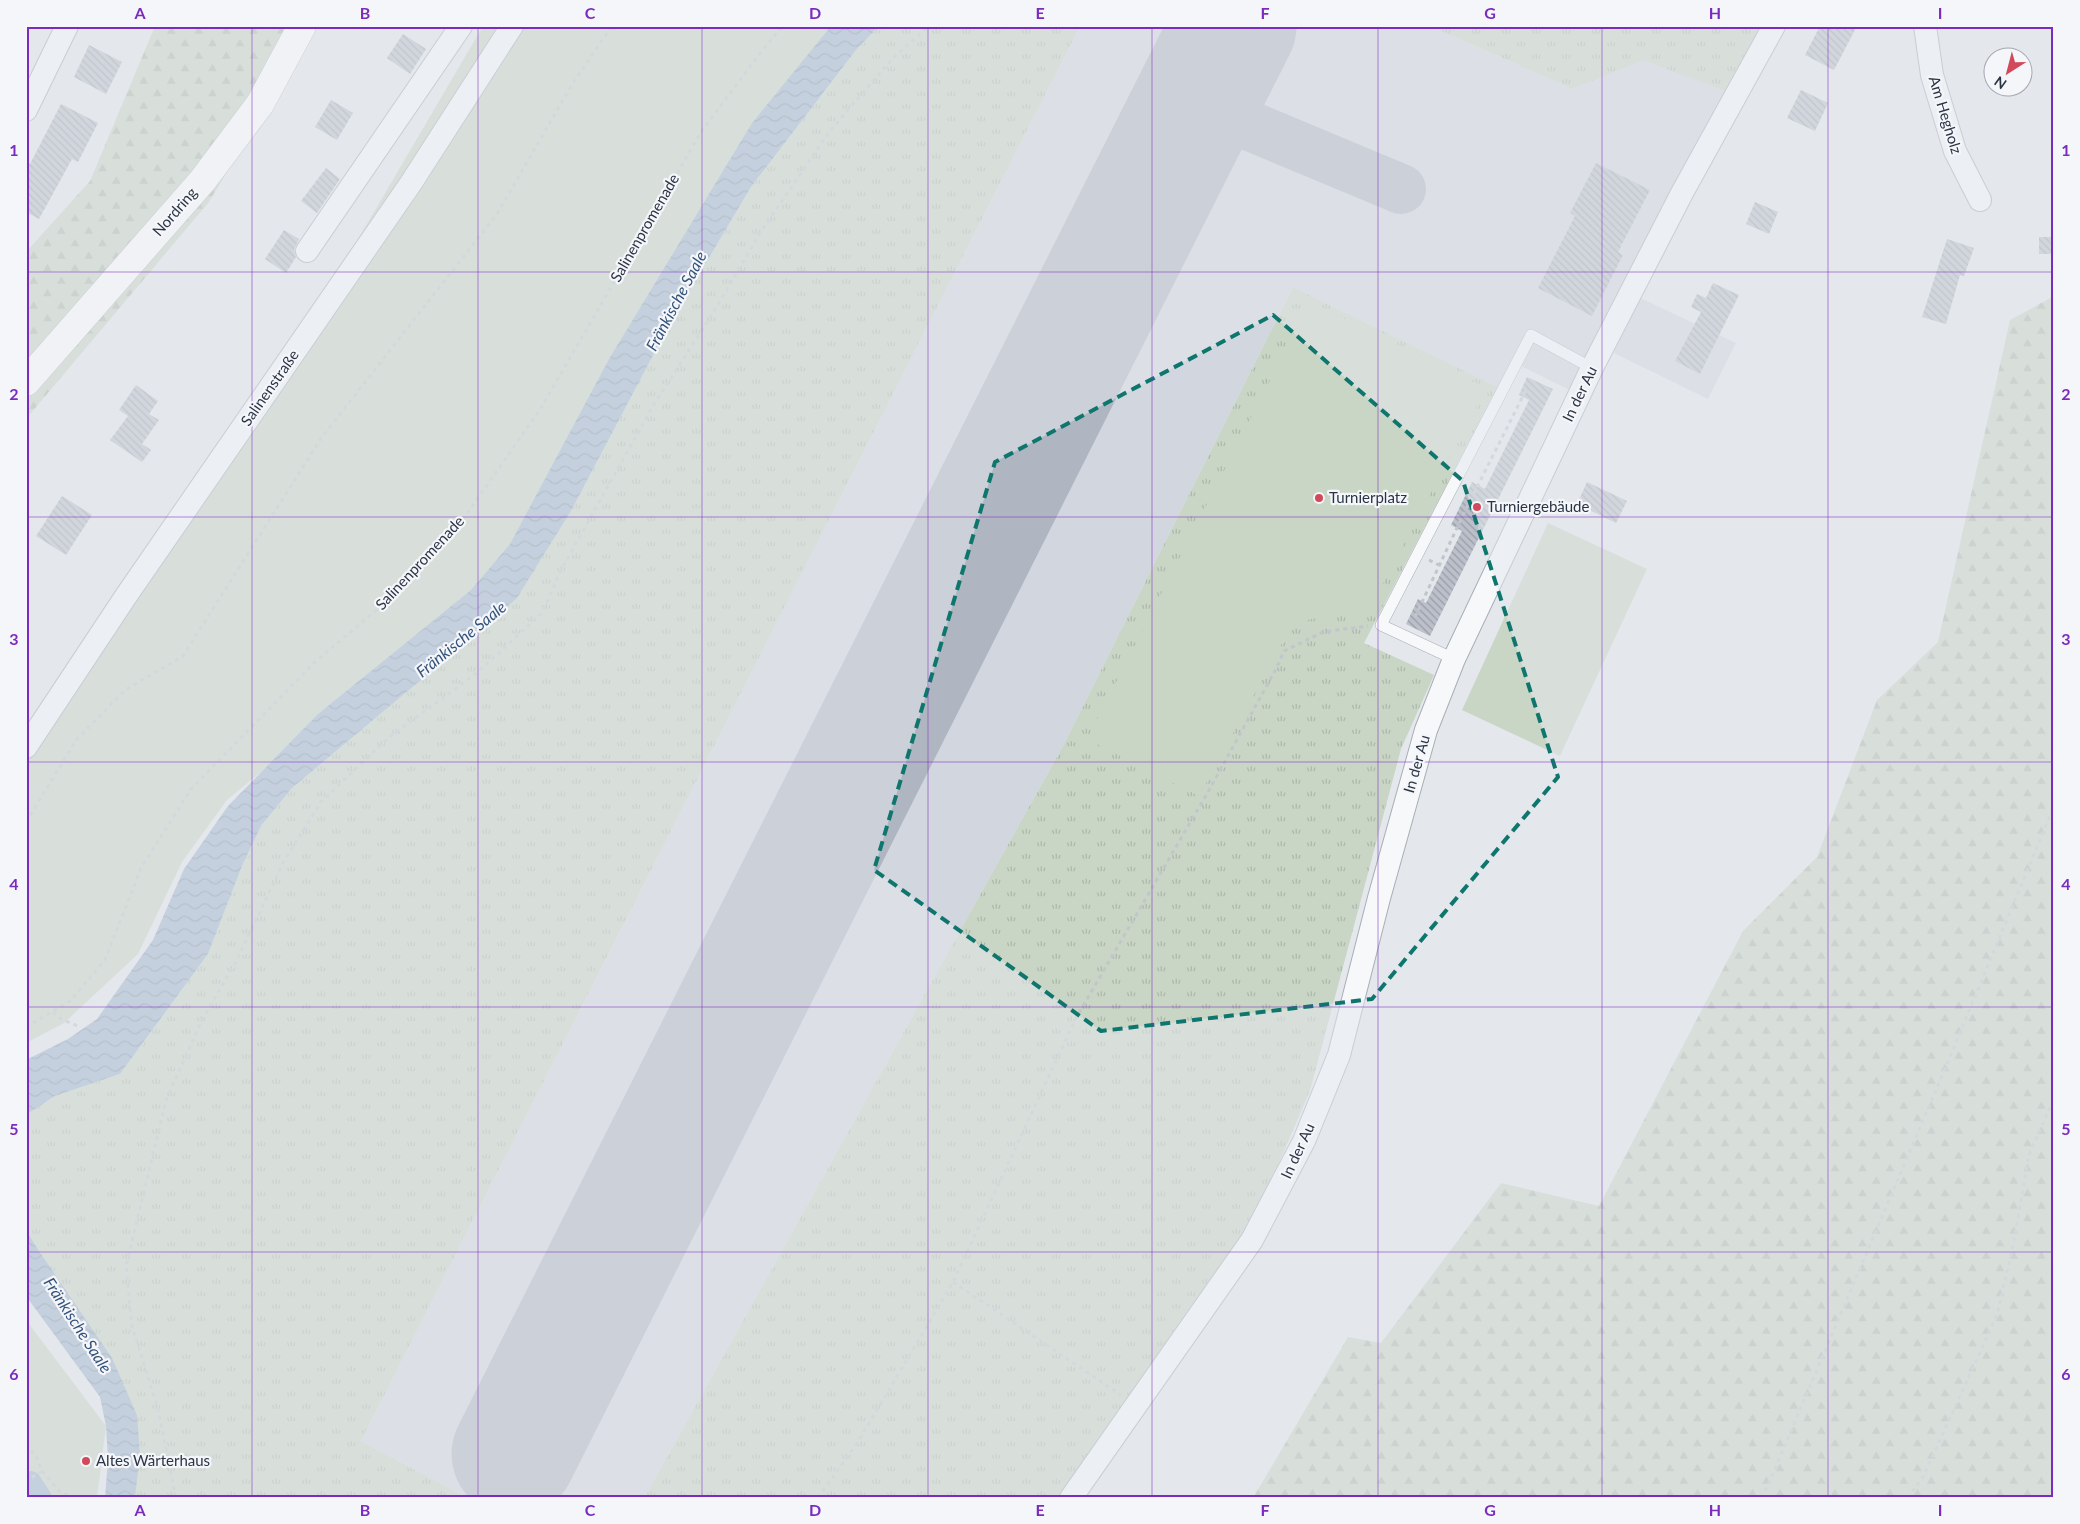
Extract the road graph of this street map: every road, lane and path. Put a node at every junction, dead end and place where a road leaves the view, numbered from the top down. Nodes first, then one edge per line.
1 (67, 26) edge
2 (302, 26) edge
3 (460, 26) edge
4 (512, 26) edge
5 (612, 26) edge
6 (783, 26) edge
7 (929, 26) edge
8 (1774, 26) edge
9 (1925, 26) edge
10 (26, 110) edge
11 (1980, 200) dead end
12 (307, 251) dead end
13 (1592, 368) junction
14 (26, 382) edge
15 (1527, 388) dead end
16 (1415, 617) dead end
17 (1381, 625) junction
18 (1454, 659) junction
19 (26, 748) edge
20 (2054, 806) edge
21 (26, 822) edge
22 (53, 1012) junction
23 (78, 1026) dead end
24 (26, 1027) edge
25 (2054, 1098) edge
26 (953, 1282) junction
27 (1136, 1405) junction
28 (26, 1444) edge
29 (42, 1471) junction
30 (26, 1480) edge
31 (79, 1498) edge
32 (176, 1498) edge
33 (818, 1498) edge
34 (1070, 1498) edge
35 (1761, 1498) edge
36 (1907, 1498) edge

1 - 10 street
2 - 14 main road, Nordring
3 - 12 street
4 - 19 street, Salinenstraße
5 - 21 path
6 - 22 path, Salinenpromenade
7 - 32 path
8 - 13 street, In der Au
9 - 11 street, Am Hegholz
13 - 17 lane
13 - 18 street, In der Au
15 - 16 path
17 - 18 lane
17 - 26 path
18 - 27 street, In der Au
20 - 35 path
22 - 23 path
22 - 24 path, Salinenpromenade
25 - 36 path
26 - 27 path
26 - 33 path
27 - 34 street, In der Au
28 - 29 path
29 - 30 path
29 - 31 path

